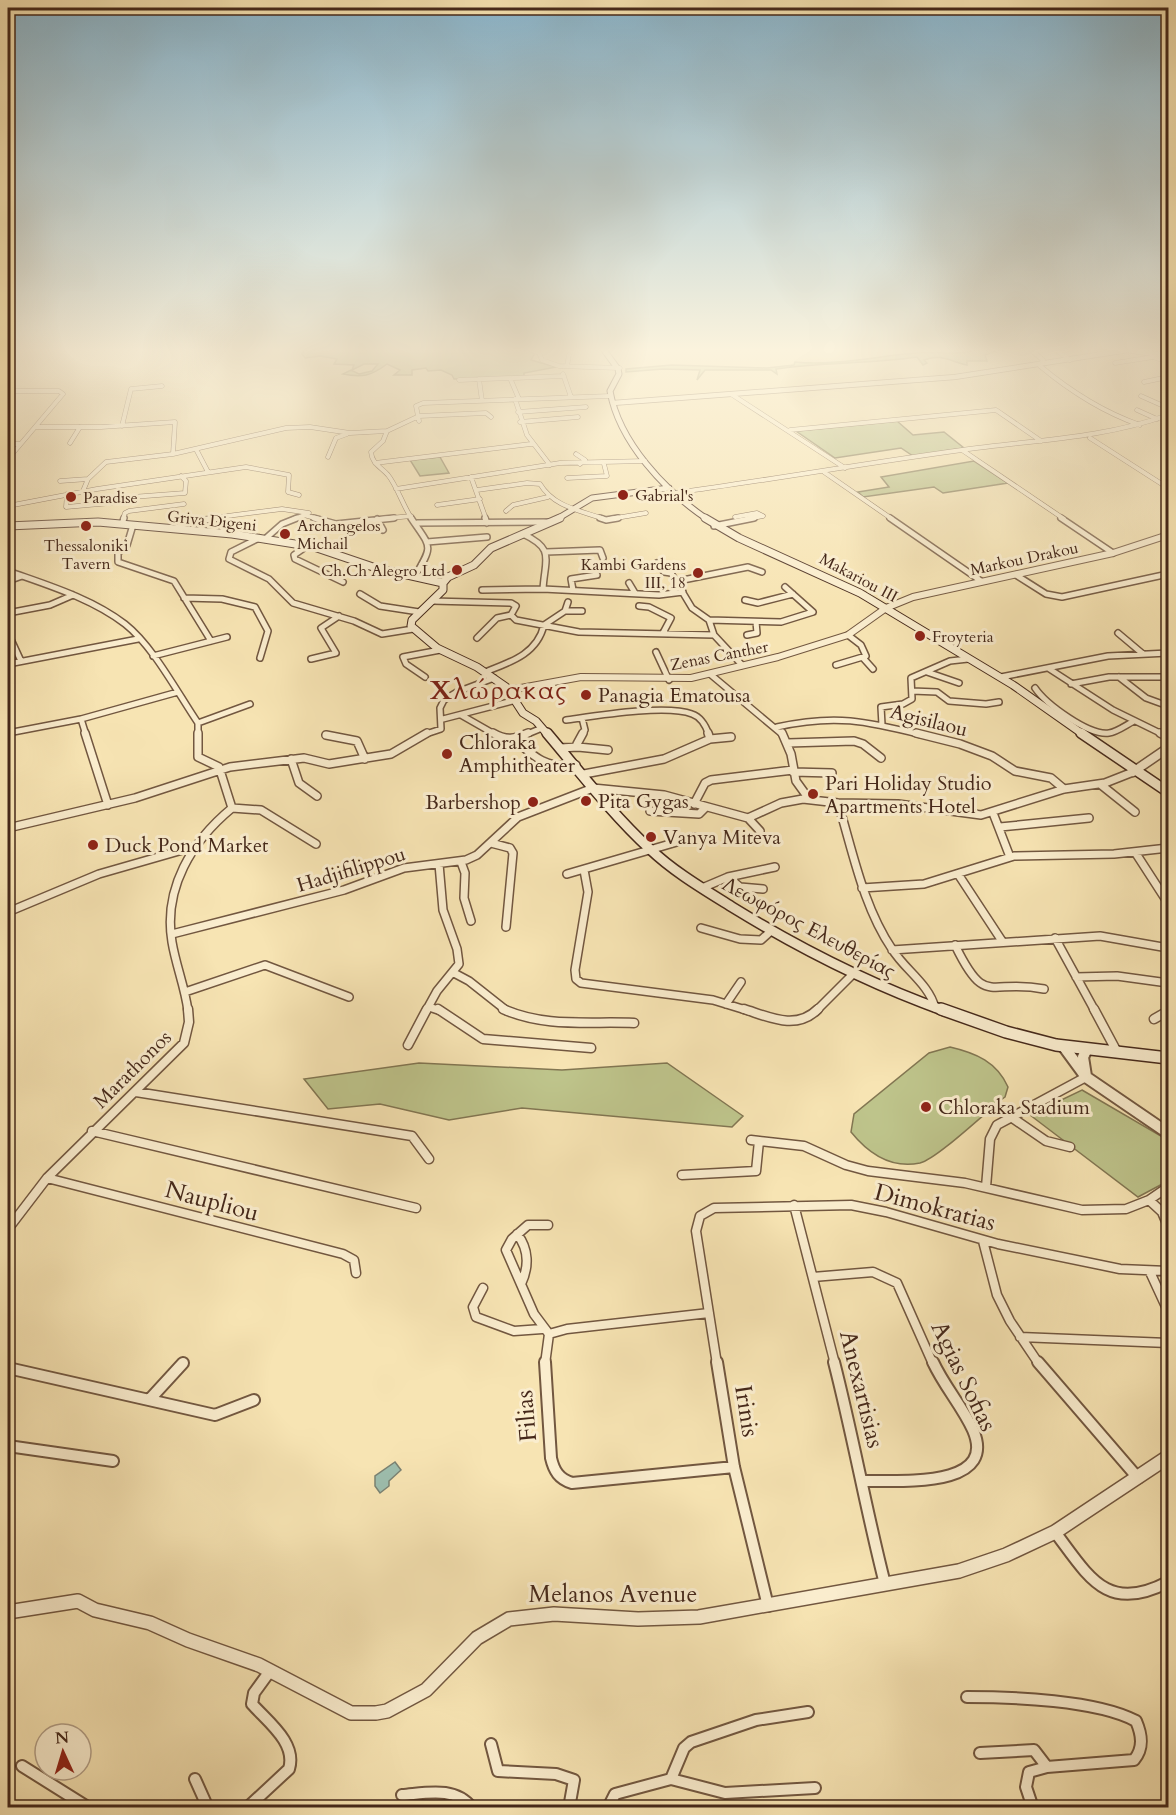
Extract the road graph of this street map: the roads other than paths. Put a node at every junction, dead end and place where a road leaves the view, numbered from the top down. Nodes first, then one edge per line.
1 (28, 435) edge
2 (76, 435) edge
3 (174, 435) edge
4 (259, 435) edge
5 (347, 435) edge
6 (386, 435) edge
7 (526, 435) edge
8 (628, 435) edge
9 (797, 435) edge
10 (1033, 435) edge
11 (1099, 435) edge
12 (1089, 437) junction
13 (1041, 441) junction
14 (70, 443) dead end
15 (8, 444) edge
16 (20, 444) junction
17 (531, 444) junction
18 (962, 450) junction
19 (197, 451) junction
20 (173, 454) junction
21 (576, 454) dead end
22 (328, 457) dead end
23 (8, 459) edge
24 (645, 461) junction
25 (375, 463) junction
26 (579, 464) junction
27 (604, 464) junction
28 (550, 465) junction
29 (844, 468) junction
30 (208, 472) junction
31 (824, 472) junction
32 (181, 476) junction
33 (471, 477) junction
34 (567, 478) dead end
35 (88, 479) junction
36 (60, 481) dead end
37 (1168, 488) edge
38 (396, 489) junction
39 (477, 490) junction
40 (671, 490) junction
41 (83, 492) junction
42 (67, 494) junction
43 (299, 495) dead end
44 (132, 497) dead end
45 (548, 497) junction
46 (480, 499) junction
47 (111, 503) dead end
48 (184, 504) dead end
49 (437, 505) dead end
50 (8, 506) edge
51 (576, 509) junction
52 (506, 511) dead end
53 (646, 513) dead end
54 (306, 514) junction
55 (411, 516) junction
56 (735, 517) dead end
57 (377, 519) junction
58 (551, 522) junction
59 (417, 523) junction
60 (122, 524) junction
61 (487, 524) junction
62 (133, 525) junction
63 (8, 526) edge
64 (714, 526) junction
65 (175, 528) junction
66 (383, 530) dead end
67 (523, 534) junction
68 (1168, 535) edge
69 (487, 537) dead end
70 (262, 539) junction
71 (428, 542) junction
72 (307, 546) junction
73 (546, 552) junction
74 (1113, 553) junction
75 (603, 558) dead end
76 (657, 563) dead end
77 (8, 571) edge
78 (762, 572) dead end
79 (1168, 574) edge
80 (597, 575) dead end
81 (1016, 575) junction
82 (22, 576) junction
83 (415, 576) junction
84 (8, 580) edge
85 (678, 581) junction
86 (981, 581) junction
87 (343, 582) dead end
88 (443, 583) junction
89 (629, 583) dead end
90 (785, 587) dead end
91 (543, 589) junction
92 (482, 590) dead end
93 (573, 590) junction
94 (683, 592) junction
95 (635, 593) junction
96 (360, 594) dead end
97 (794, 594) junction
98 (73, 595) junction
99 (184, 598) junction
100 (746, 600) dead end
101 (432, 601) junction
102 (568, 602) dead end
103 (639, 606) dead end
104 (886, 608) junction
105 (565, 611) junction
106 (582, 611) dead end
107 (419, 612) junction
108 (8, 613) edge
109 (511, 615) junction
110 (339, 616) junction
111 (709, 620) junction
112 (756, 622) junction
113 (544, 626) junction
114 (413, 629) junction
115 (8, 633) edge
116 (663, 633) junction
117 (1118, 633) dead end
118 (747, 635) dead end
119 (848, 635) junction
120 (714, 636) junction
121 (227, 637) dead end
122 (477, 638) dead end
123 (138, 639) junction
124 (211, 641) junction
125 (440, 650) junction
126 (656, 652) dead end
127 (1168, 653) edge
128 (1143, 654) junction
129 (153, 656) junction
130 (260, 658) dead end
131 (864, 658) junction
132 (311, 659) dead end
133 (969, 659) junction
134 (21, 661) junction
135 (8, 664) edge
136 (742, 665) junction
137 (836, 665) dead end
138 (1047, 668) junction
139 (873, 669) dead end
140 (485, 672) junction
141 (927, 672) junction
142 (710, 674) junction
143 (425, 677) dead end
144 (1001, 677) junction
145 (1119, 677) junction
146 (1168, 677) edge
147 (494, 678) junction
148 (669, 680) junction
149 (959, 684) dead end
150 (1071, 684) junction
151 (1035, 688) dead end
152 (510, 690) junction
153 (912, 691) junction
154 (178, 692) junction
155 (516, 700) junction
156 (999, 702) dead end
157 (250, 704) dead end
158 (1168, 706) edge
159 (461, 715) junction
160 (582, 718) junction
161 (81, 719) junction
162 (443, 719) junction
163 (566, 720) dead end
164 (1134, 721) junction
165 (198, 723) junction
166 (882, 725) junction
167 (777, 727) junction
168 (542, 728) junction
169 (8, 733) edge
170 (326, 735) dead end
171 (731, 737) dead end
172 (1168, 737) edge
173 (514, 738) junction
174 (710, 739) junction
175 (788, 743) junction
176 (577, 744) junction
177 (560, 748) junction
178 (1168, 748) edge
179 (608, 750) dead end
180 (881, 758) dead end
181 (291, 759) junction
182 (365, 759) junction
183 (576, 765) junction
184 (220, 771) junction
185 (793, 771) junction
186 (1133, 772) junction
187 (832, 773) dead end
188 (584, 774) junction
189 (1100, 784) junction
190 (593, 788) junction
191 (1064, 789) junction
192 (1168, 792) edge
193 (317, 796) dead end
194 (808, 799) junction
195 (838, 803) junction
196 (694, 804) junction
197 (108, 805) junction
198 (706, 807) junction
199 (232, 808) junction
200 (650, 811) dead end
201 (1135, 812) dead end
202 (993, 813) junction
203 (748, 818) junction
204 (1089, 818) dead end
205 (1000, 827) junction
206 (8, 828) edge
207 (760, 831) dead end
208 (694, 837) dead end
209 (490, 843) junction
210 (316, 844) dead end
211 (193, 847) junction
212 (1168, 848) edge
213 (652, 851) junction
214 (1135, 852) junction
215 (1010, 857) junction
216 (461, 862) junction
217 (439, 864) junction
218 (775, 867) dead end
219 (584, 870) junction
220 (567, 874) dead end
221 (958, 874) junction
222 (728, 877) junction
223 (702, 888) junction
224 (862, 888) junction
225 (763, 889) dead end
226 (1168, 903) edge
227 (8, 912) edge
228 (471, 921) dead end
229 (506, 927) dead end
230 (701, 928) dead end
231 (771, 931) junction
232 (172, 934) junction
233 (1055, 938) junction
234 (1002, 941) junction
235 (955, 945) junction
236 (1168, 948) edge
237 (892, 950) junction
238 (454, 973) junction
239 (853, 974) junction
240 (1077, 976) junction
241 (741, 982) dead end
242 (1168, 983) edge
243 (1044, 989) dead end
244 (185, 992) junction
245 (349, 997) dead end
246 (726, 1004) junction
247 (429, 1007) junction
248 (935, 1008) junction
249 (1168, 1011) edge
250 (1154, 1019) dead end
251 (634, 1023) dead end
252 (408, 1045) dead end
253 (1064, 1047) junction
254 (591, 1048) dead end
255 (1087, 1050) junction
256 (1117, 1052) junction
257 (1168, 1058) edge
258 (1086, 1077) junction
259 (136, 1092) junction
260 (1011, 1117) junction
261 (92, 1131) junction
262 (1168, 1134) edge
263 (1070, 1147) dead end
264 (429, 1159) dead end
265 (682, 1175) dead end
266 (47, 1178) junction
267 (986, 1187) junction
268 (1168, 1187) edge
269 (1149, 1200) junction
270 (794, 1205) junction
271 (416, 1208) dead end
272 (695, 1221) joint
273 (548, 1225) dead end
274 (1168, 1226) edge
275 (8, 1229) edge
276 (517, 1234) junction
277 (983, 1241) junction
278 (1168, 1271) edge
279 (1150, 1272) junction
280 (357, 1273) dead end
281 (813, 1277) junction
282 (521, 1284) junction
283 (483, 1288) dead end
284 (1168, 1311) edge
285 (709, 1313) junction
286 (546, 1331) junction
287 (1020, 1337) junction
288 (1168, 1343) edge
289 (183, 1363) dead end
290 (8, 1368) edge
291 (150, 1399) junction
292 (254, 1400) dead end
293 (8, 1446) edge
294 (1168, 1457) edge
295 (113, 1461) dead end
296 (734, 1467) junction
297 (1138, 1478) junction
298 (863, 1481) junction
299 (1055, 1532) junction
300 (1168, 1582) edge
301 (885, 1584) junction
302 (768, 1606) junction
303 (8, 1612) edge
304 (270, 1671) junction
305 (967, 1697) dead end
306 (808, 1712) dead end
307 (491, 1744) dead end
308 (980, 1753) dead end
309 (22, 1766) dead end
310 (1047, 1767) junction
311 (195, 1779) dead end
312 (671, 1779) junction
313 (815, 1788) dead end
314 (402, 1796) dead end
315 (89, 1808) edge
316 (208, 1808) edge
317 (247, 1808) edge
318 (472, 1808) edge
319 (569, 1808) edge
320 (608, 1808) edge
321 (1033, 1808) edge

1 - 16 street
2 - 14 street
3 - 20 street
4 - 19 street
5 - 22 street
6 - 25 street
7 - 17 street
8 - 24 main road, Makariou III
9 - 29 street
10 - 13 street
11 - 12 street
12 - 13 street
12 - 37 street
13 - 18 street
15 - 16 street
16 - 23 street
17 - 25 street
17 - 28 street
18 - 29 street
18 - 74 street
19 - 20 street
19 - 30 street
20 - 35 street
21 - 26 street
24 - 27 street
24 - 40 main road, Makariou III
25 - 38 street
26 - 27 street
26 - 28 street
27 - 34 street
28 - 33 street
29 - 31 street
30 - 32 street
30 - 43 street
31 - 40 street
31 - 86 street
32 - 41 street
32 - 44 street
33 - 38 street
33 - 39 street
35 - 36 street
35 - 41 street
38 - 55 street
39 - 45 street
39 - 46 street
40 - 51 main road
40 - 64 main road, Makariou III
41 - 42 street
42 - 47 street
42 - 50 street
45 - 51 street
45 - 52 street
46 - 49 street
46 - 61 street
48 - 60 street
51 - 53 street
51 - 58 main road
54 - 57 street
54 - 65 street
54 - 70 street
55 - 57 street
55 - 59 street
56 - 64 street
57 - 66 street
58 - 61 street
58 - 67 main road
59 - 61 street
59 - 71 street
60 - 62 main road, Griva Digeni
60 - 63 main road, Griva Digeni
62 - 65 main road, Griva Digeni
62 - 99 street
64 - 104 main road, Makariou III
65 - 70 main road, Griva Digeni
67 - 73 street
67 - 88 main road
68 - 74 street, Markou Drakou
69 - 71 street
70 - 72 main road, Griva Digeni
70 - 110 street
71 - 83 street
72 - 83 main road, Griva Digeni
72 - 87 street
73 - 75 street
73 - 91 street
74 - 81 street, Markou Drakou
76 - 85 street
77 - 82 street
78 - 85 street
79 - 81 street
80 - 93 street
81 - 86 street, Markou Drakou
82 - 84 street
82 - 98 street
83 - 88 main road, Griva Digeni
85 - 94 street
86 - 104 street, Markou Drakou
88 - 101 main road
89 - 95 street
90 - 97 street
91 - 92 street
91 - 93 street
93 - 95 street
94 - 95 street
94 - 111 street
96 - 107 street
97 - 100 street
97 - 112 street
98 - 108 street
98 - 123 street
99 - 124 street
99 - 130 street
101 - 107 main road
101 - 109 street
102 - 105 street
103 - 116 street
104 - 119 street, Zenas Canther
104 - 133 main road, Makariou III
105 - 106 street
105 - 113 street
107 - 114 main road
109 - 113 street
109 - 122 street
110 - 114 street
110 - 132 street
111 - 112 street
111 - 120 street
112 - 118 street
113 - 116 street
113 - 140 street
114 - 125 main road
115 - 134 street
116 - 120 street
117 - 128 street
119 - 131 street
119 - 136 street, Zenas Canther
120 - 136 street
121 - 124 street
123 - 129 street
123 - 134 street
124 - 129 street
125 - 140 main road
125 - 143 street
126 - 148 street
127 - 128 street
128 - 138 street
129 - 154 street
131 - 137 street
131 - 139 street
133 - 141 street
133 - 144 main road, Makariou III
134 - 135 street
136 - 142 street, Zenas Canther
138 - 144 street
138 - 150 street
140 - 147 main road
141 - 149 street
141 - 153 street
142 - 148 street, Zenas Canther
142 - 167 street
144 - 186 main road, Makariou III
145 - 146 street
145 - 150 street
145 - 158 street
147 - 152 main road
147 - 162 street
148 - 152 street, Zenas Canther
150 - 164 street
151 - 164 street
152 - 155 main road, Λεωφόρος Ελευθερίας
153 - 156 street
153 - 166 street
154 - 161 street
154 - 165 street
155 - 159 street
155 - 168 main road, Λεωφόρος Ελευθερίας
157 - 165 street
159 - 162 street
159 - 173 street
160 - 163 street
160 - 174 street
160 - 176 street
161 - 169 street
161 - 197 street
162 - 182 street
164 - 172 street
165 - 184 street
166 - 167 street, Agisilaou
166 - 191 street, Agisilaou
167 - 175 street
168 - 173 street
168 - 177 main road, Λεωφόρος Ελευθερίας
170 - 182 street
171 - 174 street
173 - 183 street
174 - 188 street
175 - 180 street
175 - 185 street
176 - 177 street
176 - 179 street
177 - 183 main road, Λεωφόρος Ελευθερίας
178 - 186 street
181 - 182 street
181 - 184 street
181 - 193 street
183 - 188 main road, Λεωφόρος Ελευθερίας
184 - 197 street
184 - 199 street
185 - 187 street
185 - 194 street
185 - 196 street
186 - 189 street
186 - 192 main road, Makariou III
188 - 190 main road, Λεωφόρος Ελευθερίας
189 - 191 street
189 - 201 street
190 - 196 street
190 - 209 street, Hadjifilippou
190 - 213 main road, Λεωφόρος Ελευθερίας
191 - 202 street
194 - 195 street
194 - 203 street
195 - 202 street
195 - 224 street
196 - 198 street
197 - 206 street
198 - 200 street
198 - 203 street
199 - 210 street
199 - 211 street, Marathonos
202 - 205 street
203 - 207 street
204 - 205 street
205 - 215 street
208 - 213 street
209 - 216 street, Hadjifilippou
209 - 229 street
211 - 227 street
211 - 232 street, Marathonos
212 - 214 street
213 - 219 street
213 - 223 main road, Λεωφόρος Ελευθερίας
214 - 215 street
214 - 226 street
215 - 221 street
216 - 217 street, Hadjifilippou
216 - 228 street
217 - 232 street, Hadjifilippou
217 - 238 street
218 - 222 street
219 - 220 street
219 - 246 street
221 - 224 street
221 - 234 street
222 - 223 street
222 - 225 street
223 - 231 main road, Λεωφόρος Ελευθερίας
224 - 237 street
230 - 231 street
231 - 239 main road, Λεωφόρος Ελευθερίας
232 - 244 street, Marathonos
233 - 234 street
233 - 236 street
233 - 240 street
234 - 235 street
235 - 237 street
235 - 243 street
237 - 248 street
238 - 247 street
238 - 251 street
239 - 246 street
239 - 248 main road, Λεωφόρος Ελευθερίας
240 - 242 street
240 - 256 street
241 - 246 street
244 - 245 street
244 - 259 street, Marathonos
247 - 252 street
247 - 254 street
248 - 253 main road, Λεωφόρος Ελευθερίας
249 - 250 street
253 - 255 main road, Λεωφόρος Ελευθερίας
253 - 258 street
255 - 256 main road, Λεωφόρος Ελευθερίας
255 - 258 street
256 - 257 main road, Λεωφόρος Ελευθερίας
258 - 260 street
258 - 262 street
259 - 261 street, Marathonos
259 - 264 street
260 - 263 street
260 - 267 street
261 - 266 street, Marathonos
261 - 271 street
265 - 267 street
266 - 275 street, Marathonos
266 - 280 street, Naupliou
267 - 269 street
268 - 269 street
269 - 274 street
270 - 272 street, Dimokratias
270 - 277 street, Dimokratias
270 - 281 street, Anexartisias
272 - 285 street, Irinis
273 - 276 street
276 - 282 street
276 - 282 street
277 - 279 street, Dimokratias
277 - 287 street
278 - 279 street, Dimokratias
279 - 284 street
281 - 298 street, Anexartisias
281 - 298 street, Agias Sofias
282 - 286 street
283 - 286 street
285 - 286 street
285 - 296 street, Irinis
286 - 296 street, Filias
287 - 288 street
287 - 297 street
289 - 291 street
290 - 291 street
291 - 292 street
293 - 295 street
294 - 297 street, Melanos Avenue
296 - 302 street, Irinis
297 - 299 street, Melanos Avenue
298 - 301 street, Anexartisias
299 - 300 street
299 - 301 street, Melanos Avenue
301 - 302 street, Melanos Avenue
302 - 304 street, Melanos Avenue
303 - 304 street, Melanos Avenue
304 - 317 street
305 - 310 street
306 - 312 street
307 - 319 street
308 - 310 street
309 - 315 street
310 - 321 street
311 - 316 street
312 - 313 street
312 - 320 street
314 - 318 street

